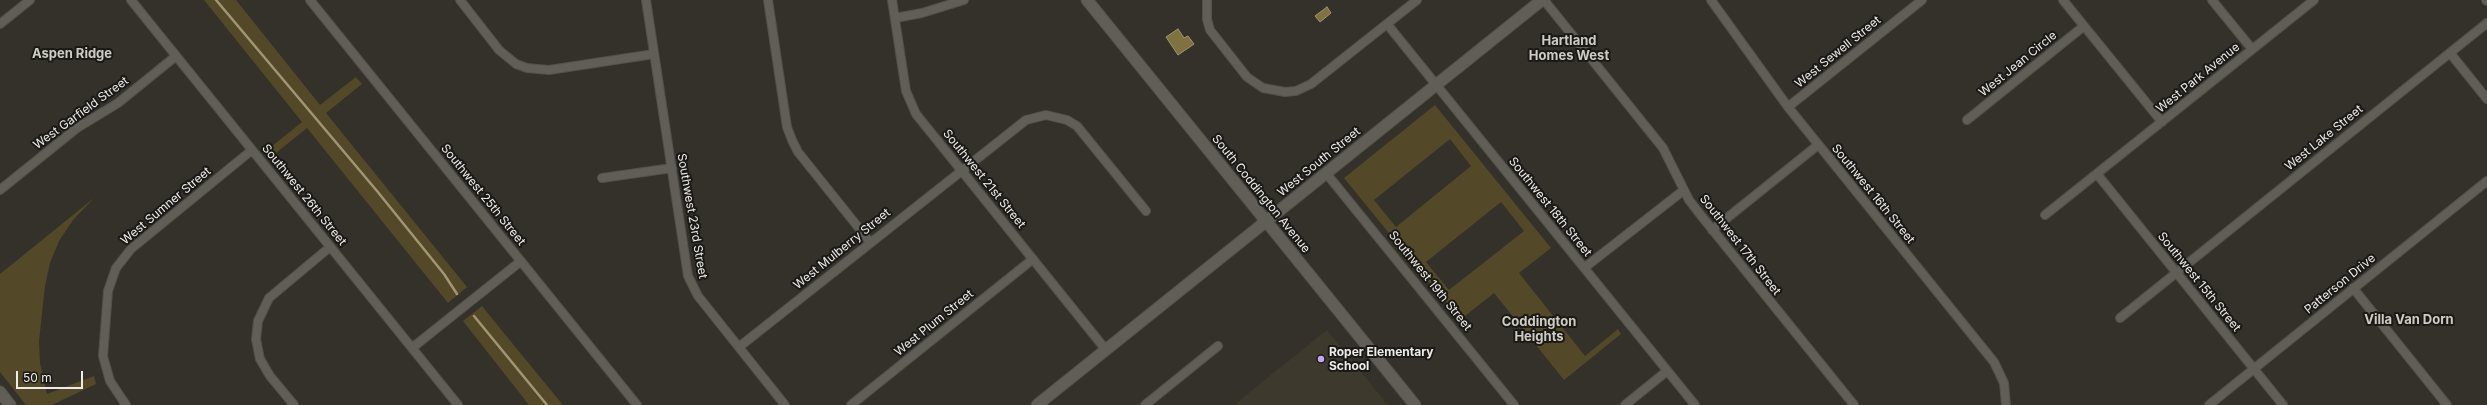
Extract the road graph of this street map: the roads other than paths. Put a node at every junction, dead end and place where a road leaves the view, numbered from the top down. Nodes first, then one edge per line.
1 (30, 0) edge
2 (131, 0) edge
3 (310, 0) edge
4 (460, 0) edge
5 (646, 0) edge
6 (768, 0) edge
7 (892, 0) edge
8 (964, 0) edge
9 (1087, 0) edge
10 (1417, 0) edge
11 (1543, 0) edge
12 (1711, 0) edge
13 (1922, 0) edge
14 (2063, 0) edge
15 (2212, 0) edge
16 (2314, 0) edge
17 (1206, 3) edge
18 (895, 18) junction
19 (2487, 23) edge
20 (0, 24) edge
21 (1387, 24) junction
22 (2084, 26) junction
23 (2252, 50) junction
24 (2450, 53) junction
25 (654, 54) junction
26 (176, 56) junction
27 (1436, 85) junction
28 (2487, 99) edge
29 (1788, 108) junction
30 (1967, 120) dead end
31 (2162, 122) junction
32 (1818, 145) junction
33 (252, 150) junction
34 (672, 168) junction
35 (961, 170) junction
36 (1326, 173) junction
37 (2097, 174) junction
38 (602, 178) dead end
39 (2487, 181) edge
40 (0, 190) edge
41 (1684, 190) junction
42 (1146, 211) dead end
43 (2045, 215) dead end
44 (1266, 221) junction
45 (1712, 230) junction
46 (870, 242) junction
47 (330, 247) junction
48 (1033, 259) junction
49 (521, 261) junction
50 (1584, 268) junction
51 (2176, 272) junction
52 (2354, 288) junction
53 (2120, 318) dead end
54 (1218, 346) dead end
55 (739, 347) junction
56 (412, 348) junction
57 (1106, 350) junction
58 (2254, 369) junction
59 (1667, 371) junction
60 (0, 392) edge
61 (1041, 404) edge
62 (10, 405) edge
63 (126, 405) edge
64 (294, 405) edge
65 (458, 405) edge
66 (637, 405) edge
67 (785, 405) edge
68 (851, 405) edge
69 (1145, 405) edge
70 (1416, 405) edge
71 (1514, 405) edge
72 (1625, 405) edge
73 (1695, 405) edge
74 (1854, 405) edge
75 (2006, 405) edge
76 (2209, 405) edge
77 (2283, 405) edge
78 (2447, 405) edge

1 - 20 street
2 - 26 street, Southwest 26th Street
3 - 49 street, Southwest 25th Street
4 - 25 street
5 - 25 street, Southwest 23rd Street
6 - 46 street
7 - 18 street, Southwest 21st Street
8 - 18 street
9 - 44 street, South Coddington Avenue
10 - 21 street
11 - 27 street, West South Street
11 - 41 street, Southwest 17th Street
12 - 29 street, Southwest 16th Street
13 - 29 street, West Sewell Street
14 - 22 street
15 - 23 street
16 - 23 street, West Park Avenue
17 - 21 street
18 - 35 street, Southwest 21st Street
19 - 24 street, West Lake Street
21 - 27 street, Southwest 18th Street
22 - 30 street, West Jean Circle
22 - 31 street
23 - 31 street, West Park Avenue
24 - 28 street
24 - 51 street, West Lake Street
25 - 34 street, Southwest 23rd Street
26 - 33 street, Southwest 26th Street
26 - 40 street, West Garfield Street
27 - 36 street, West South Street
27 - 50 street, Southwest 18th Street
29 - 32 street, Southwest 16th Street
31 - 37 street, West Park Avenue
32 - 45 street
32 - 75 street, Southwest 16th Street
33 - 47 street, Southwest 26th Street
33 - 63 street, West Sumner Street
34 - 38 street
34 - 55 street, Southwest 23rd Street
35 - 42 street, West Mulberry Street
35 - 46 street, West Mulberry Street
35 - 48 street, Southwest 21st Street
36 - 44 street, West South Street
36 - 71 street, Southwest 19th Street
37 - 43 street, West Park Avenue
37 - 51 street, Southwest 15th Street
39 - 52 street, Patterson Drive
41 - 45 street, Southwest 17th Street
41 - 50 street
44 - 57 street, West South Street
44 - 70 street, South Coddington Avenue
45 - 74 street, Southwest 17th Street
46 - 55 street, West Mulberry Street
47 - 56 street, Southwest 26th Street
47 - 64 street
48 - 57 street, Southwest 21st Street
48 - 68 street, West Plum Street
49 - 56 street
49 - 66 street, Southwest 25th Street
50 - 59 street, Southwest 18th Street
51 - 53 street, West Lake Street
51 - 58 street, Southwest 15th Street
52 - 58 street, Patterson Drive
52 - 78 street
54 - 69 street
55 - 67 street, Southwest 23rd Street
56 - 65 street, Southwest 26th Street
57 - 61 street, West South Street
58 - 76 street, Patterson Drive
58 - 77 street, Southwest 15th Street
59 - 72 street
59 - 73 street, Southwest 18th Street
60 - 62 street

